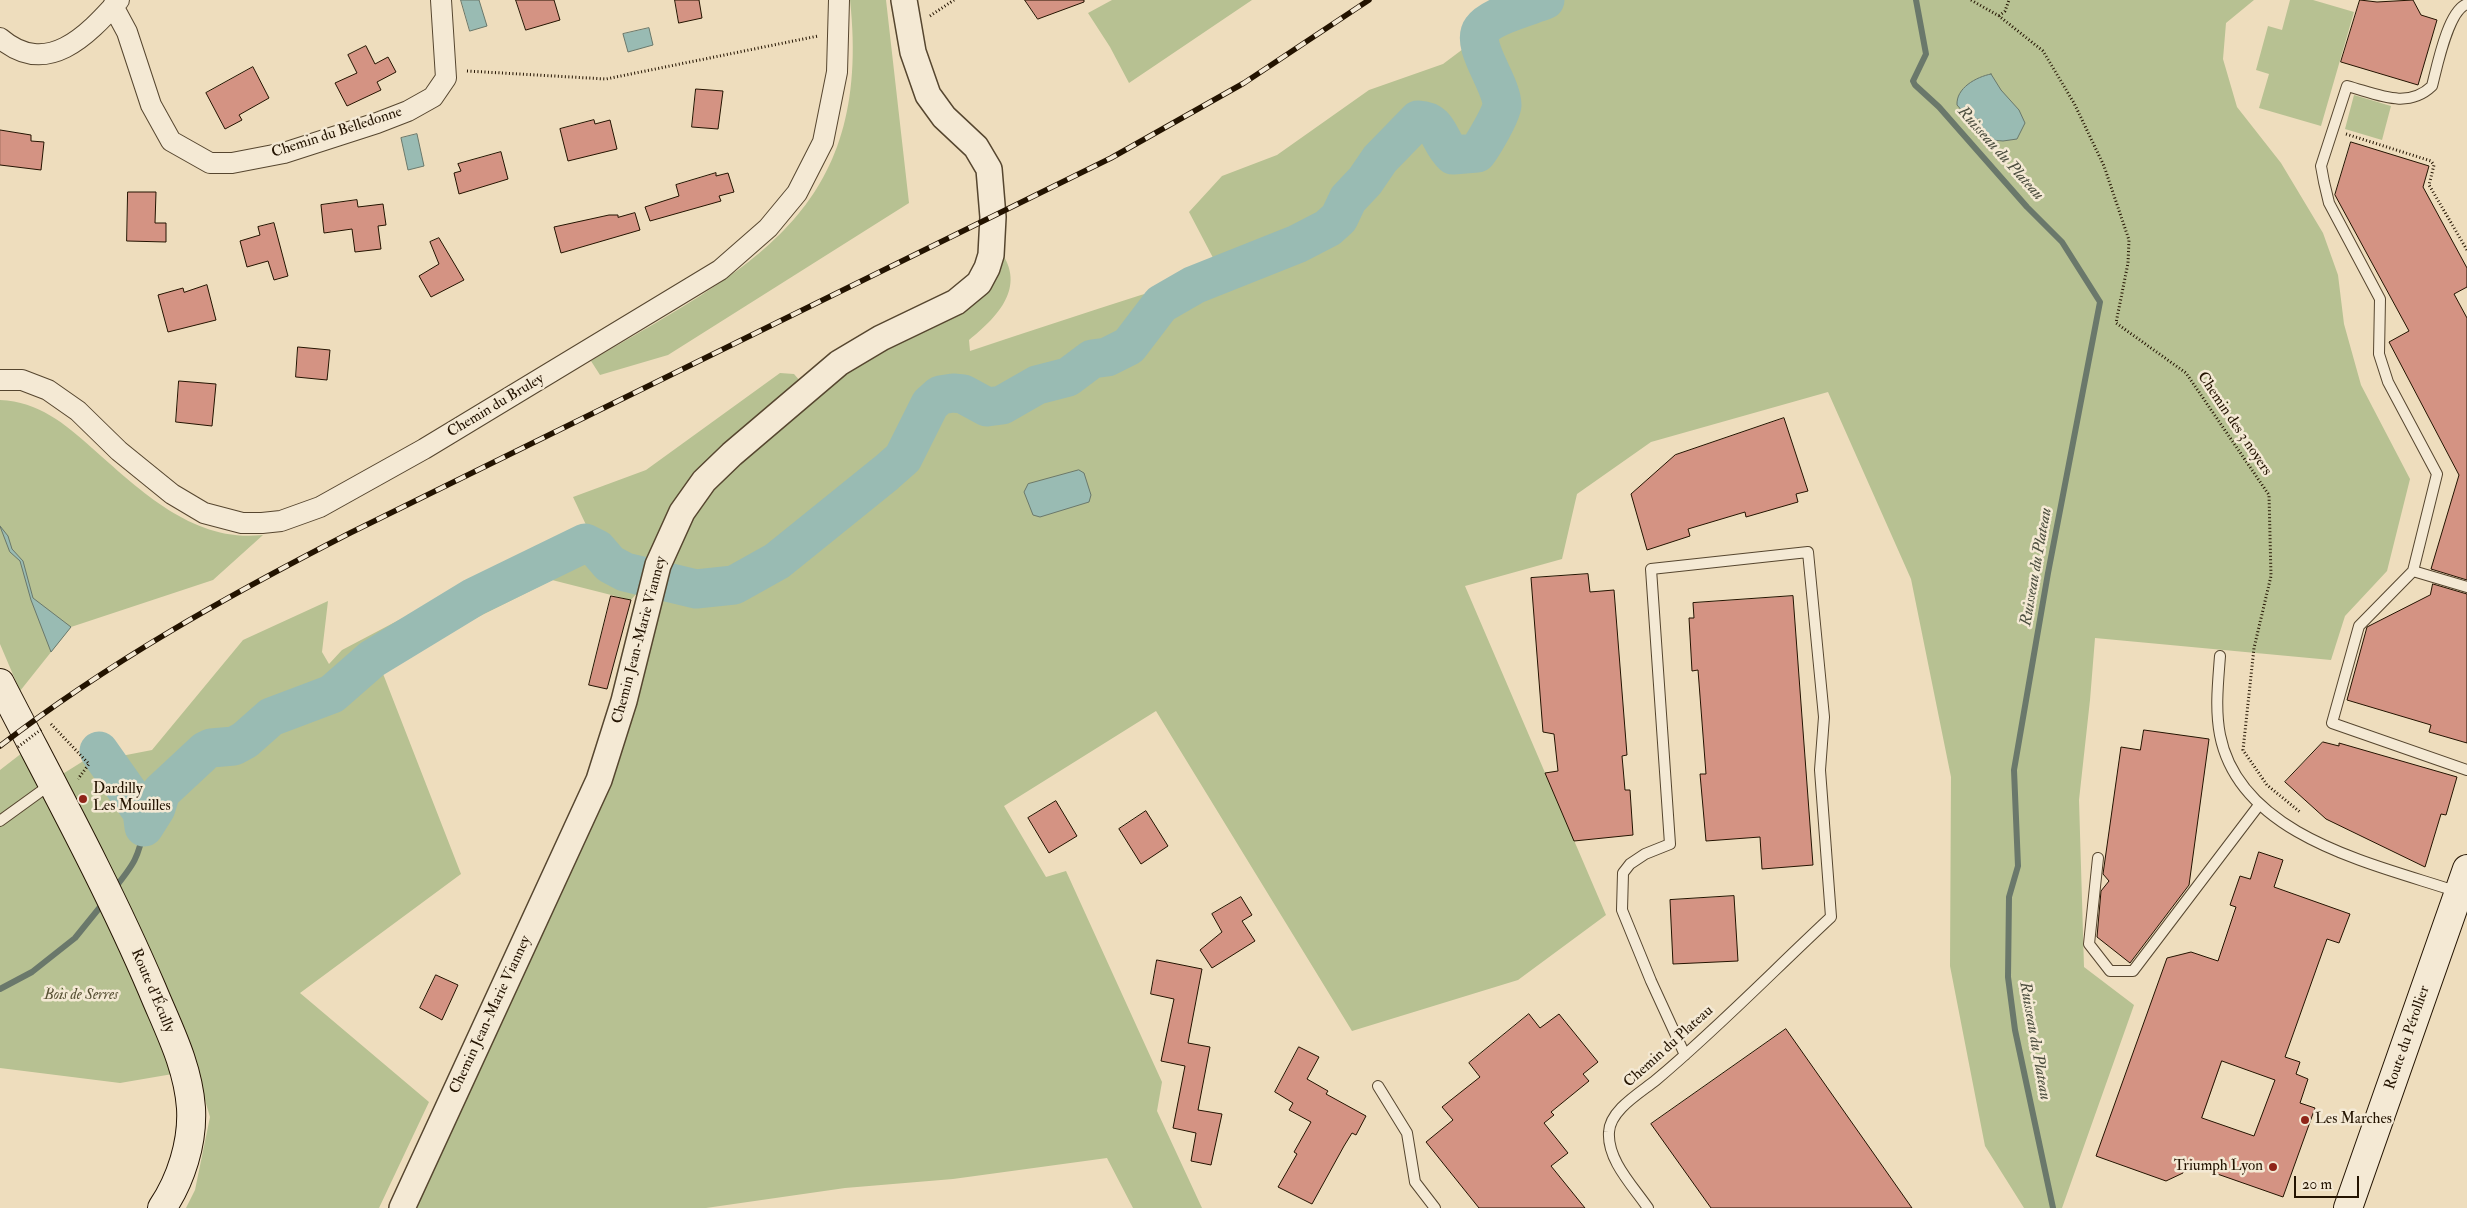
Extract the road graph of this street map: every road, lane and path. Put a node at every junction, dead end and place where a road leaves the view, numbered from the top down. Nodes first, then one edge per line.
1 (440, 0) edge
2 (839, 0) edge
3 (904, 0) edge
4 (1972, 0) edge
5 (2009, 0) edge
6 (116, 3) edge
7 (2467, 4) edge
8 (1999, 16) junction
9 (838, 32) junction
10 (0, 38) edge
11 (0, 52) edge
12 (38, 56) junction
13 (446, 70) junction
14 (2333, 130) junction
15 (2467, 250) edge
16 (0, 380) edge
17 (2414, 572) junction
18 (2467, 587) edge
19 (2220, 656) dead end
20 (0, 683) edge
21 (50, 723) dead end
22 (43, 728) dead end
23 (18, 747) dead end
24 (2467, 770) edge
25 (62, 784) junction
26 (2259, 805) junction
27 (2302, 814) dead end
28 (0, 821) edge
29 (2098, 858) dead end
30 (2463, 880) edge
31 (1685, 1055) junction
32 (1378, 1086) dead end
33 (162, 1208) edge
34 (402, 1208) edge
35 (1435, 1208) edge
36 (1648, 1208) edge
37 (2348, 1208) edge

1 - 13 street, Chemin du Belledonne
2 - 9 street, Chemin du Bruley
3 - 34 street, Chemin Jean-Marie Vianney
4 - 8 path
5 - 8 path
6 - 12 street, Chemin du Belledonne
6 - 13 street, Chemin du Belledonne
7 - 14 lane
8 - 27 path, Chemin des 3 noyers
9 - 13 path
9 - 16 street, Chemin du Bruley
10 - 12 street
11 - 12 street, Chemin du Belledonne
14 - 15 path
14 - 17 lane
17 - 18 lane
17 - 24 lane
19 - 26 lane
20 - 25 main road, Route d'Écully
21 - 25 path
22 - 23 path, bridge
25 - 28 lane
25 - 33 main road, Route d'Écully
26 - 29 lane
26 - 30 lane
30 - 37 main road, Route du Pérollier
31 - 31 lane, Chemin du Plateau
31 - 36 lane, Chemin du Plateau
32 - 35 lane

